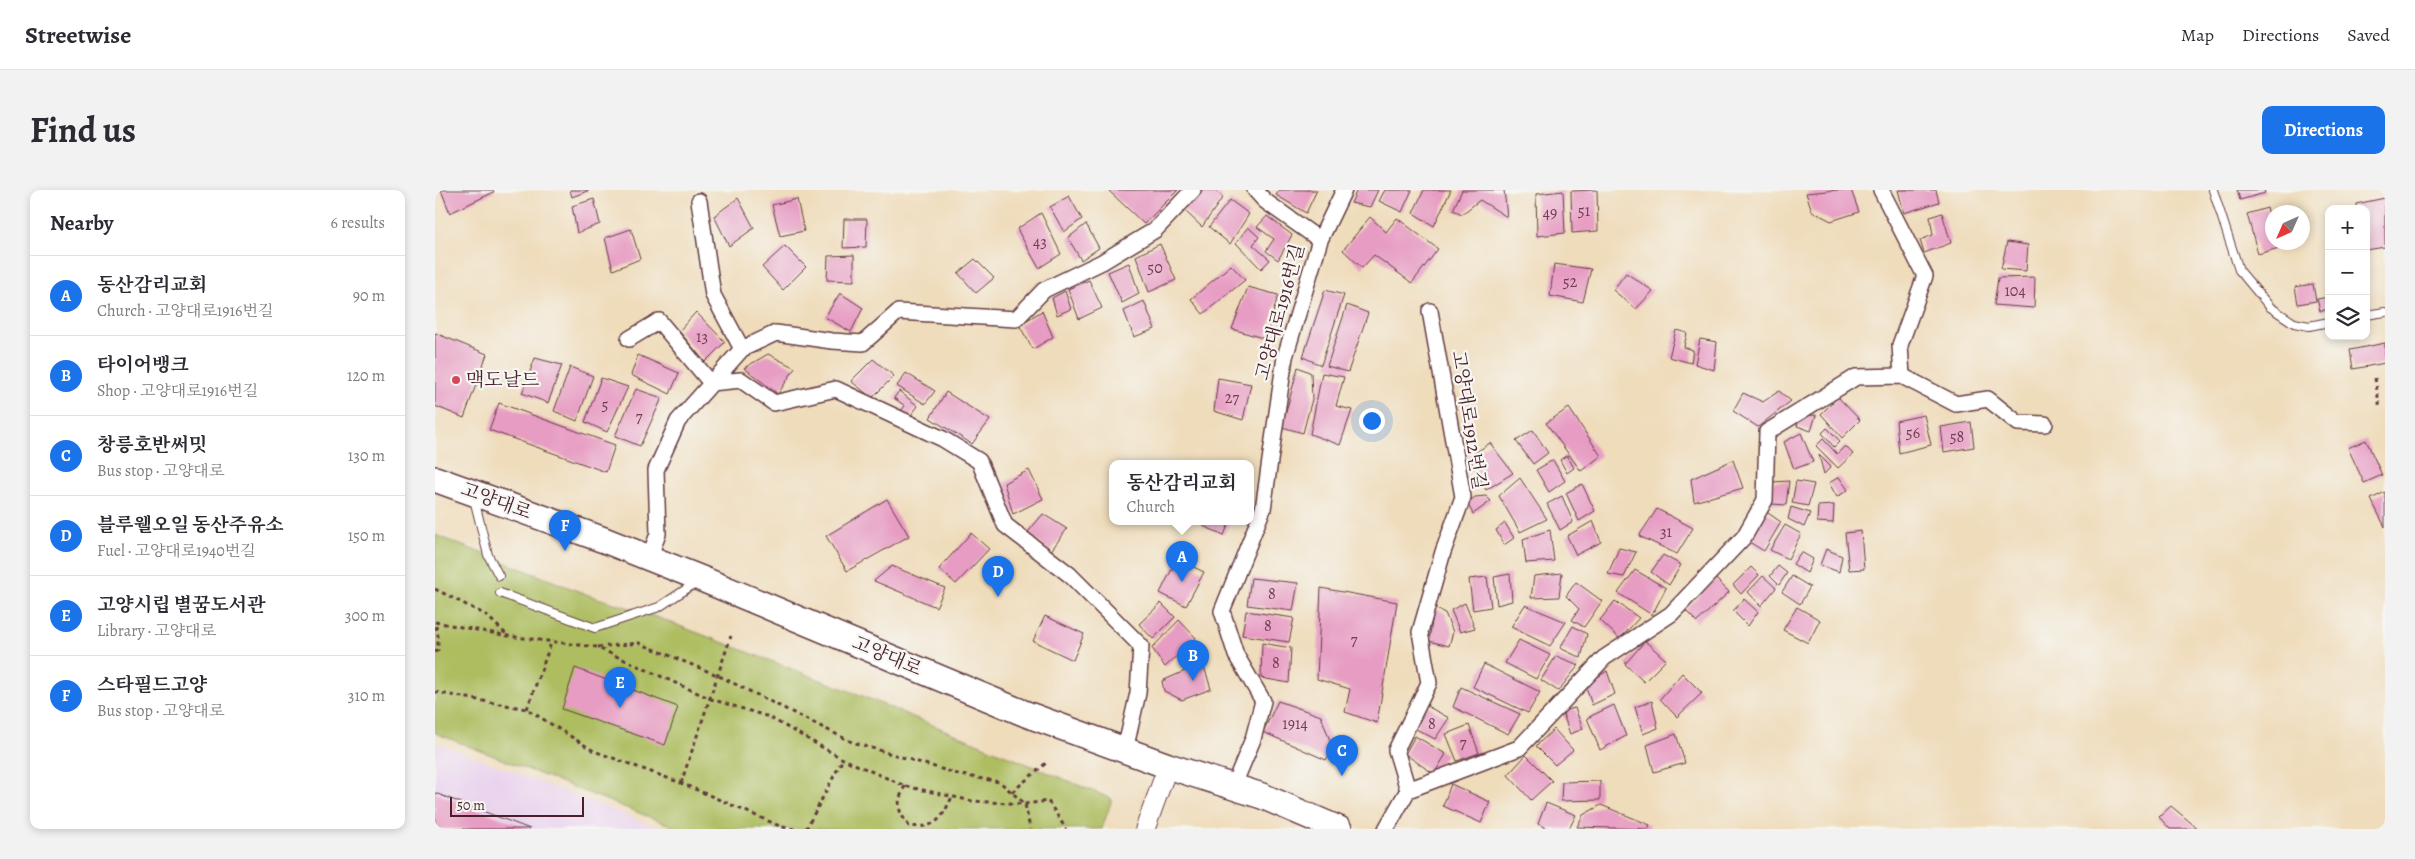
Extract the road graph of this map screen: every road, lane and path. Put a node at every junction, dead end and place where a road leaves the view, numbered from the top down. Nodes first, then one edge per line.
1 (1193, 190) edge
2 (1255, 190) edge
3 (1344, 190) edge
4 (1881, 190) edge
5 (2213, 190) edge
6 (699, 201) dead end
7 (1320, 240) junction
8 (1430, 311) dead end
9 (2385, 312) edge
10 (2370, 315) edge
11 (2325, 323) edge
12 (629, 339) dead end
13 (742, 349) junction
14 (1902, 376) junction
15 (2375, 378) dead end
16 (711, 383) junction
17 (2381, 409) dead end
18 (2045, 424) dead end
19 (435, 479) edge
20 (472, 492) junction
21 (649, 558) junction
22 (499, 576) dead end
23 (702, 579) junction
24 (435, 589) edge
25 (501, 593) dead end
26 (435, 622) edge
27 (508, 636) junction
28 (731, 636) dead end
29 (551, 643) junction
30 (596, 647) junction
31 (435, 652) edge
32 (717, 675) junction
33 (435, 692) edge
34 (711, 699) junction
35 (527, 709) junction
36 (1125, 750) junction
37 (843, 759) junction
38 (1046, 763) dead end
39 (1168, 766) junction
40 (681, 783) junction
41 (905, 786) junction
42 (1233, 787) junction
43 (1408, 790) junction
44 (1012, 792) junction
45 (951, 796) junction
46 (1025, 804) junction
47 (909, 828) edge
48 (795, 829) edge
49 (806, 829) edge
50 (1030, 829) edge
51 (1066, 829) edge
52 (1145, 829) edge
53 (1339, 829) edge
54 (1386, 829) edge

1 - 13 street
2 - 7 street
3 - 7 street, 고양대로1916번길
4 - 14 street
5 - 11 lane
6 - 13 street
7 - 42 street, 고양대로1916번길
8 - 43 street, 고양대로1912번길
9 - 10 lane
12 - 16 street
13 - 16 street
14 - 18 street
14 - 43 street
15 - 17 path
16 - 21 street
16 - 36 street
19 - 20 main road, 고양대로
20 - 21 main road, 고양대로
20 - 22 lane
21 - 23 main road, 고양대로
23 - 25 lane
23 - 36 main road, 고양대로
24 - 27 path
26 - 27 path
26 - 31 path
27 - 29 path
28 - 32 path
29 - 30 path
29 - 35 path
30 - 32 path
30 - 34 path
32 - 34 path
32 - 44 path
33 - 35 path
34 - 37 path
34 - 40 path
35 - 40 path
36 - 39 main road, 고양대로
37 - 41 path
37 - 49 path
38 - 44 path
39 - 42 main road, 고양대로
39 - 52 street
40 - 48 path
41 - 45 path
41 - 47 path
42 - 53 main road, 고양대로
43 - 54 street
44 - 46 path
45 - 46 path
45 - 47 path
46 - 50 path
46 - 51 path

